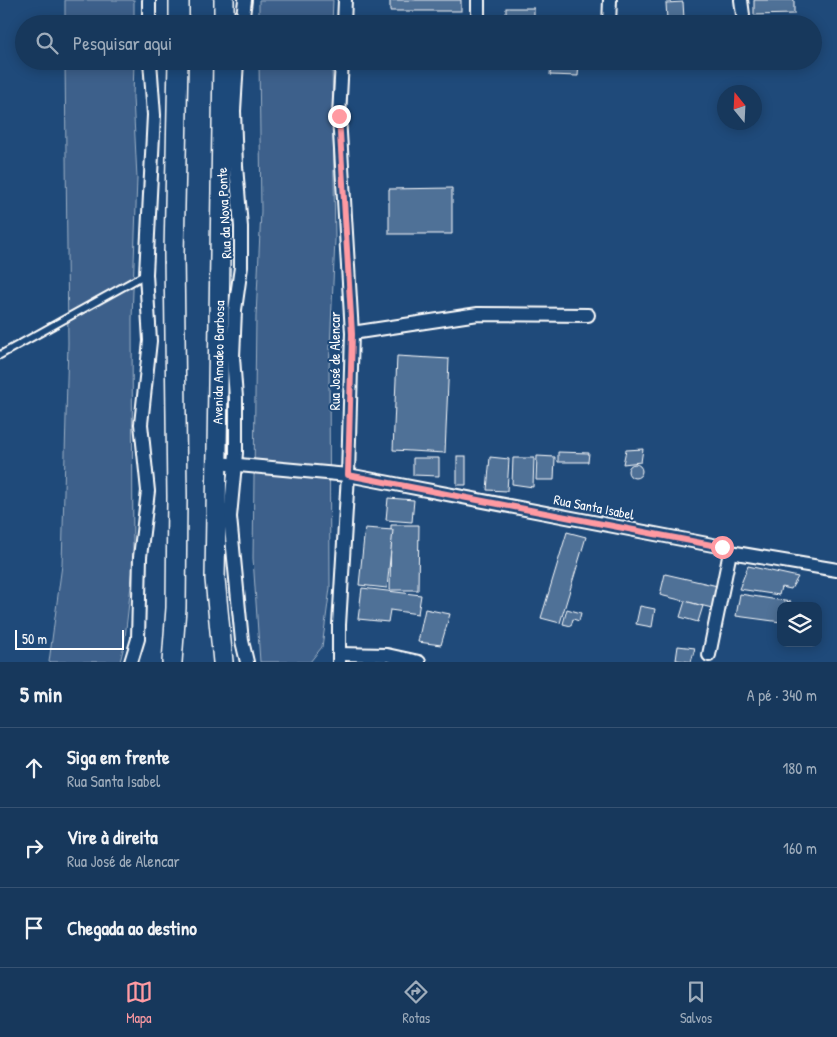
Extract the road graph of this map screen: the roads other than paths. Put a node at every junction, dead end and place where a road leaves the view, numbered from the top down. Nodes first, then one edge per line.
1 (149, 0) edge
2 (179, 0) edge
3 (224, 0) edge
4 (245, 0) edge
5 (345, 0) edge
6 (478, 0) edge
7 (610, 0) edge
8 (741, 0) edge
9 (149, 15) edge
10 (179, 15) edge
11 (224, 15) edge
12 (243, 15) edge
13 (344, 15) edge
14 (478, 15) edge
15 (609, 15) edge
16 (743, 15) dead end
17 (151, 70) edge
18 (178, 70) edge
19 (223, 70) edge
20 (236, 70) edge
21 (342, 70) edge
22 (146, 274) junction
23 (588, 315) dead end
24 (352, 334) junction
25 (0, 355) edge
26 (226, 464) junction
27 (348, 475) junction
28 (730, 552) junction
29 (837, 570) edge
30 (709, 655) dead end
31 (339, 658) edge
32 (131, 662) edge
33 (172, 662) edge
34 (223, 662) edge
35 (247, 662) edge
36 (419, 662) edge

1 - 9 street
2 - 10 main road
3 - 11 main road
4 - 12 street
5 - 13 street
6 - 14 street
7 - 15 street
8 - 16 street
17 - 22 street
18 - 33 main road
19 - 26 main road, Avenida Amadeo Barbosa
20 - 26 street, Rua da Nova Ponte
21 - 24 street, Rua José de Alencar
22 - 25 lane
22 - 32 street
23 - 24 street
24 - 27 street, Rua José de Alencar
26 - 27 street, Rua Santa Isabel
26 - 34 main road, Avenida Amadeo Barbosa
26 - 35 street, Rua da Nova Ponte
27 - 28 street, Rua Santa Isabel
27 - 31 street, Rua José de Alencar
28 - 29 street, Rua Santa Isabel
28 - 30 street
31 - 36 street

